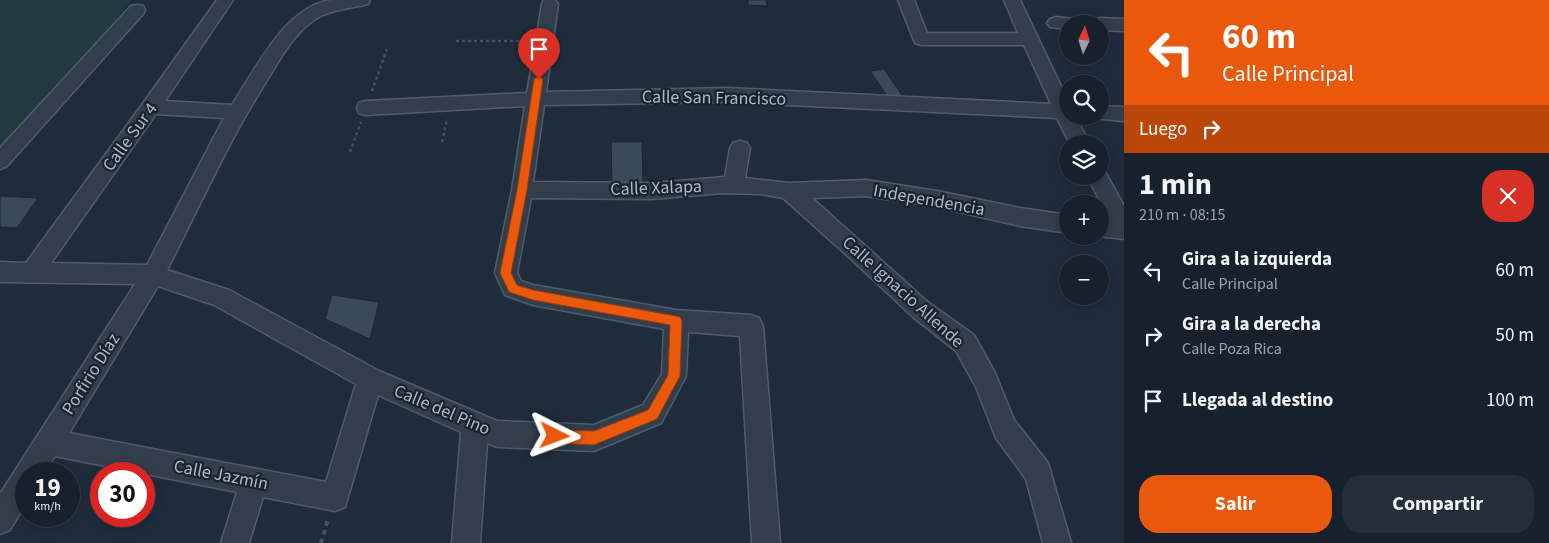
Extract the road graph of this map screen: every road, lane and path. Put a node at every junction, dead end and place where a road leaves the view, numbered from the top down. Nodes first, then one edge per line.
1 (225, 0) edge
2 (362, 0) edge
3 (906, 0) edge
4 (1012, 0) edge
5 (550, 4) dead end
6 (137, 10) dead end
7 (1056, 23) dead end
8 (1059, 23) edge
9 (1109, 24) edge
10 (1124, 25) edge
11 (1030, 39) junction
12 (456, 41) dead end
13 (544, 41) junction
14 (536, 99) junction
15 (1059, 100) edge
16 (450, 104) junction
17 (151, 107) junction
18 (366, 108) dead end
19 (1059, 111) edge
20 (237, 112) junction
21 (1109, 113) edge
22 (1124, 114) edge
23 (442, 142) dead end
24 (740, 148) dead end
25 (0, 161) edge
26 (734, 185) junction
27 (1102, 185) edge
28 (522, 190) junction
29 (789, 191) junction
30 (1059, 223) edge
31 (1109, 228) edge
32 (1124, 228) edge
33 (0, 272) edge
34 (32, 272) junction
35 (153, 275) junction
36 (676, 321) junction
37 (370, 379) junction
38 (475, 424) junction
39 (49, 442) junction
40 (36, 462) edge
41 (254, 481) junction
42 (15, 496) edge
43 (0, 520) edge
44 (235, 543) edge
45 (466, 543) edge
46 (766, 543) edge
47 (1057, 543) edge

1 - 17 street, Calle Sur 4
2 - 20 street, Porfirio Díaz
3 - 11 street
4 - 11 street
5 - 13 street
6 - 25 street
7 - 8 street
9 - 10 street
11 - 15 street
12 - 13 path
13 - 14 street
14 - 16 street, Calle San Francisco
14 - 19 street, Calle San Francisco
14 - 28 street
16 - 18 street, Calle San Francisco
16 - 23 path
17 - 20 street
17 - 34 street, Calle Sur 4
20 - 35 street, Porfirio Díaz
21 - 22 street
24 - 26 street
26 - 28 street, Calle Xalapa
26 - 29 street, Calle Xalapa
27 - 32 street
28 - 36 street
29 - 30 street, Independencia
29 - 47 street, Calle Ignacio Allende
31 - 32 street
33 - 34 street, Calle del Pino
34 - 35 street, Calle del Pino
35 - 37 street, Calle del Pino
35 - 39 street, Porfirio Díaz
36 - 38 street, Calle del Pino
36 - 46 street
37 - 38 street, Calle del Pino
37 - 41 street, Calle Jazmín
38 - 45 street
39 - 40 street, Porfirio Díaz
39 - 41 street, Calle Jazmín
41 - 44 street
42 - 43 street

